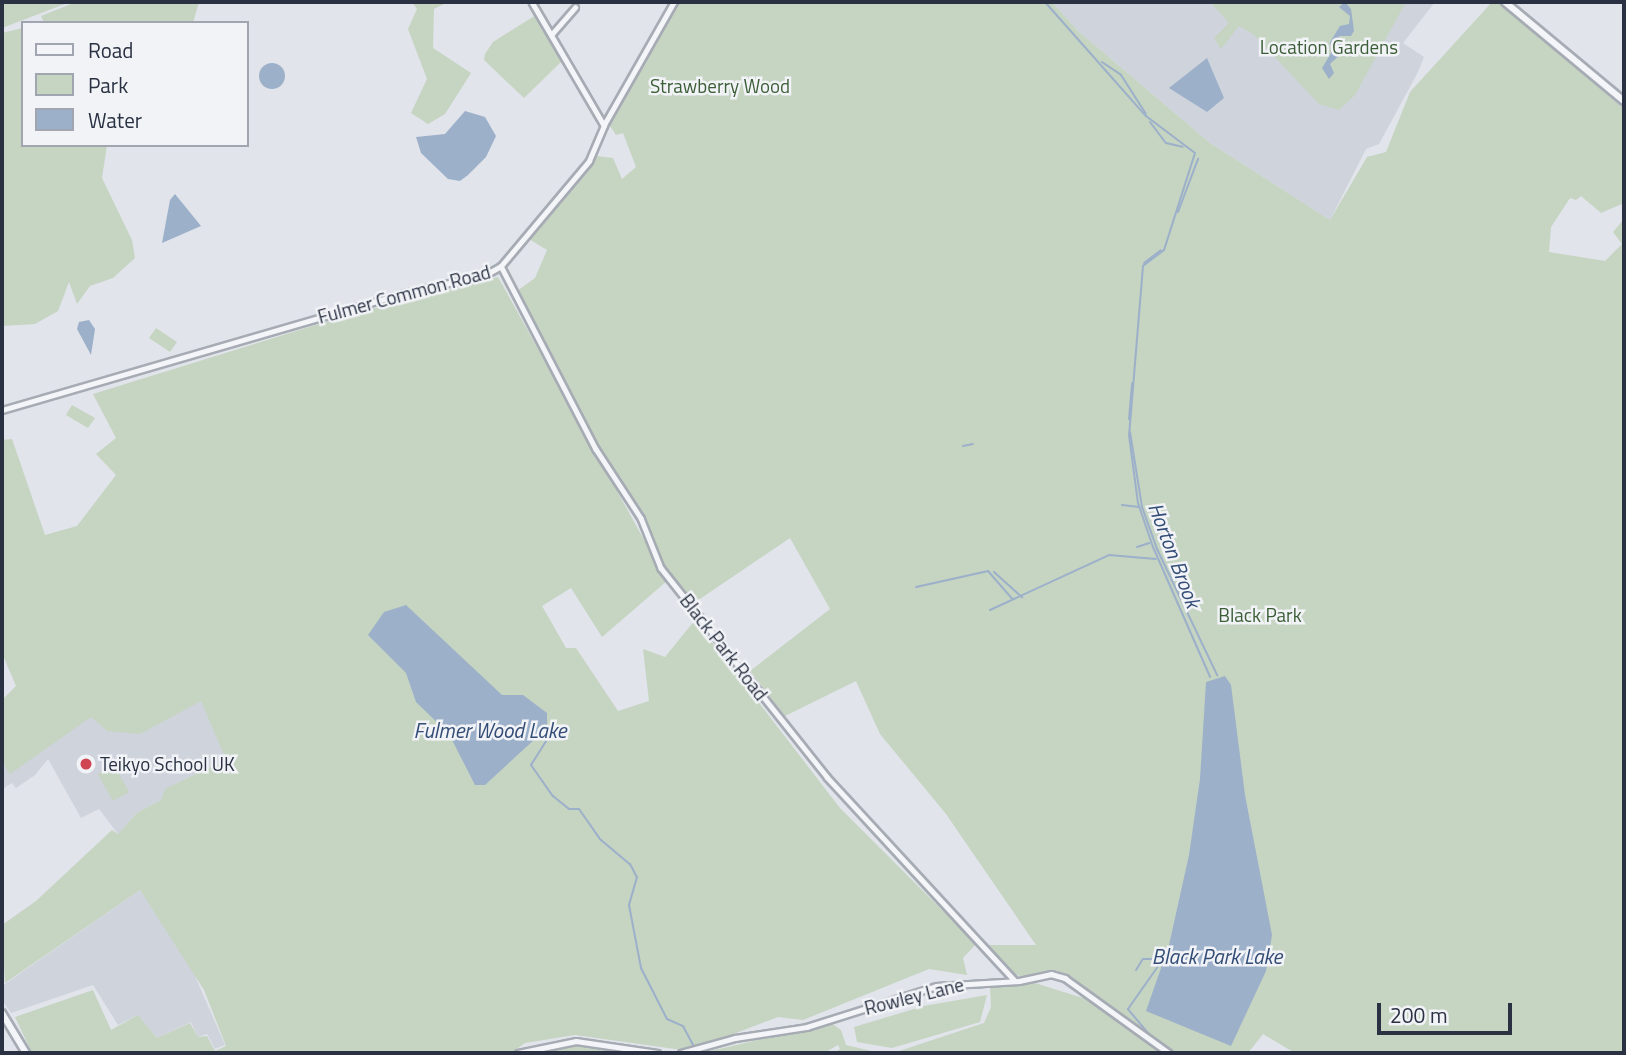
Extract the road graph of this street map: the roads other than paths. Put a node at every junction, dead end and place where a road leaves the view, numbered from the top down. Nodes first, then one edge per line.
1 (532, 2) edge
2 (674, 2) edge
3 (1505, 2) edge
4 (575, 8) dead end
5 (552, 34) junction
6 (1624, 101) edge
7 (604, 125) junction
8 (501, 267) junction
9 (2, 410) edge
10 (1014, 981) junction
11 (2, 1013) edge
12 (26, 1053) edge
13 (518, 1053) edge
14 (657, 1053) edge
15 (681, 1053) edge
16 (1168, 1053) edge

1 - 5 street
2 - 7 street, Fulmer Common Road
3 - 6 street
4 - 5 street
5 - 7 street
7 - 8 street, Fulmer Common Road
8 - 9 street, Fulmer Common Road
8 - 10 street, Black Park Road
10 - 15 street, Rowley Lane
10 - 16 street, Rowley Lane
11 - 12 street
13 - 14 street

